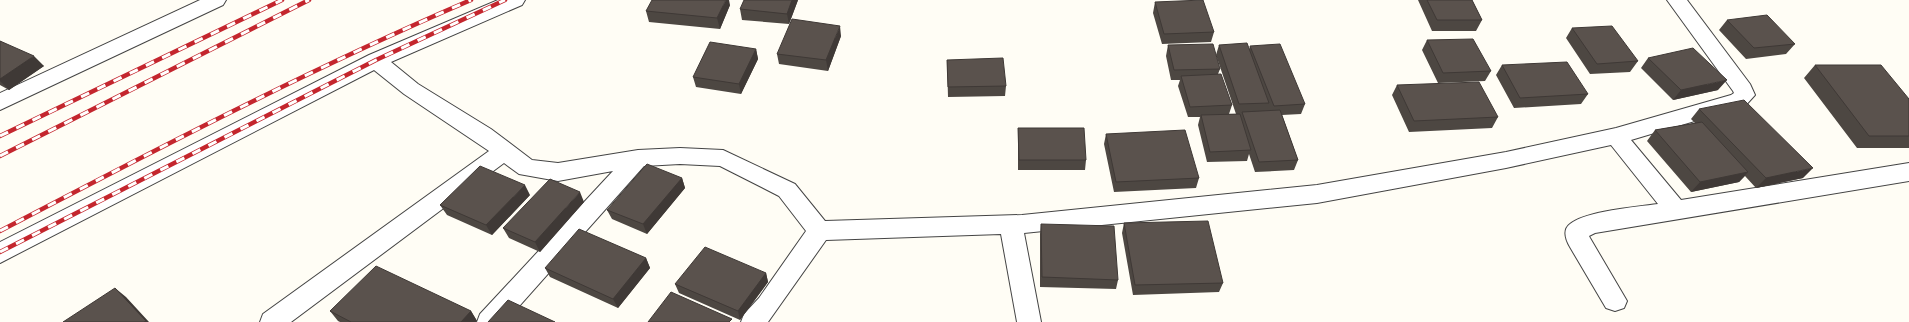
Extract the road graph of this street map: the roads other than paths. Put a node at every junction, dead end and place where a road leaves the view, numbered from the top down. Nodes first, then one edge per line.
1 (216, 0) edge
2 (514, 0) edge
3 (1677, 0) edge
4 (376, 60) junction
5 (0, 102) edge
6 (1616, 136) junction
7 (504, 151) junction
8 (638, 158) junction
9 (1909, 172) edge
10 (1676, 210) junction
11 (1011, 225) junction
12 (819, 231) junction
13 (0, 253) edge
14 (1615, 301) dead end
15 (272, 322) edge
16 (489, 322) edge
17 (753, 322) edge
18 (1029, 322) edge

1 - 5 street
2 - 4 street
3 - 6 street
4 - 7 street
4 - 13 street
6 - 10 street
6 - 11 street
7 - 8 street
7 - 15 street
8 - 12 street
8 - 16 street
9 - 10 street
10 - 14 street
11 - 12 street
11 - 18 street
12 - 17 street

